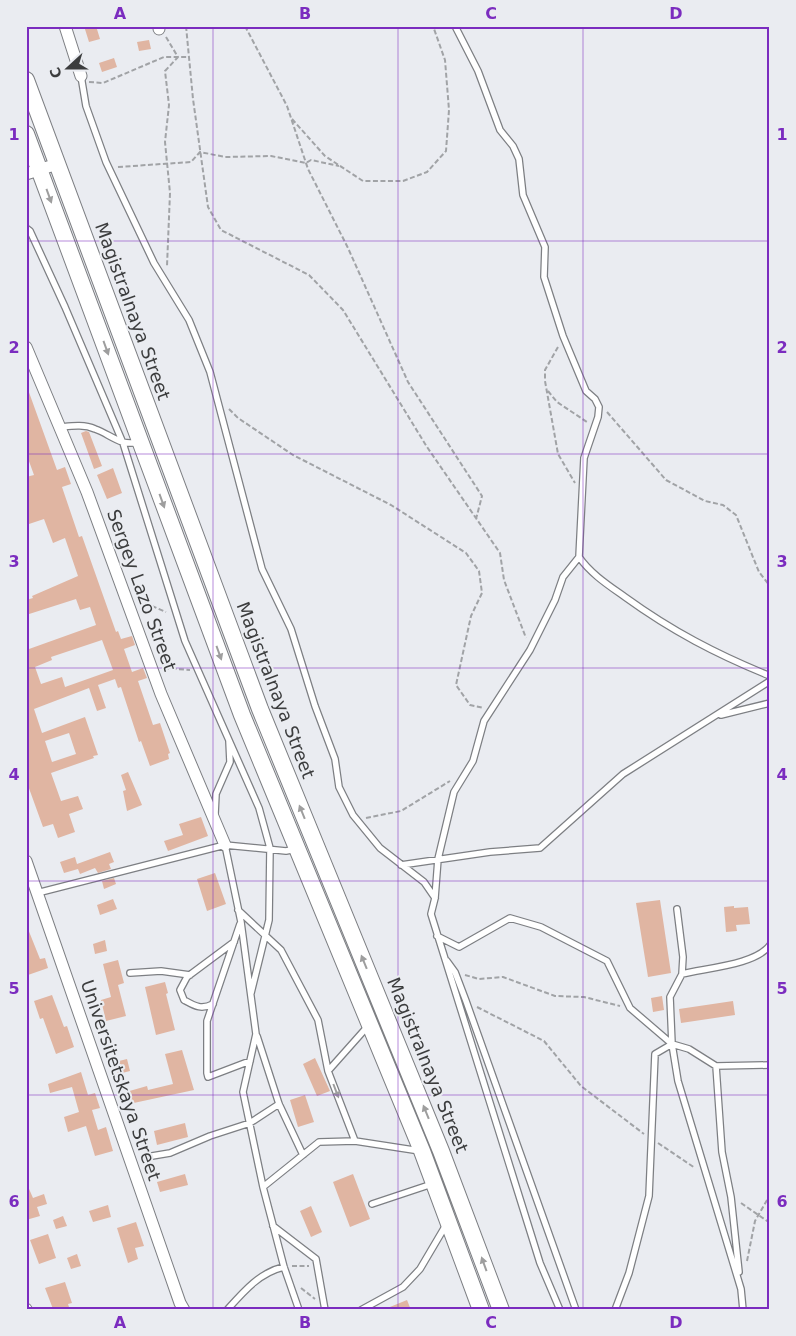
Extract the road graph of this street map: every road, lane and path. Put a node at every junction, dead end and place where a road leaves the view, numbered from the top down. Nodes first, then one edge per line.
1 (65, 26) edge
2 (186, 26) edge
3 (244, 26) edge
4 (433, 26) edge
5 (455, 26) edge
6 (159, 27) edge
7 (178, 57) junction
8 (188, 57) junction
9 (82, 79) junction
10 (26, 80) edge
11 (291, 118) junction
12 (26, 134) edge
13 (200, 152) junction
14 (306, 163) junction
15 (57, 164) junction
16 (167, 164) junction
17 (342, 167) junction
18 (109, 168) junction
19 (33, 173) edge
20 (26, 228) edge
21 (166, 283) junction
22 (562, 336) junction
23 (26, 347) edge
24 (547, 390) junction
25 (216, 396) junction
26 (599, 407) junction
27 (595, 427) junction
28 (60, 428) junction
29 (140, 441) junction
30 (123, 443) junction
31 (582, 499) junction
32 (476, 519) junction
33 (579, 557) junction
34 (770, 586) edge
35 (124, 594) junction
36 (177, 617) junction
37 (530, 650) junction
38 (152, 669) junction
39 (199, 672) junction
40 (770, 676) edge
41 (770, 681) edge
42 (770, 703) edge
43 (491, 710) junction
44 (714, 717) junction
45 (228, 736) junction
46 (470, 766) junction
47 (214, 820) junction
48 (357, 820) junction
49 (225, 845) junction
50 (270, 848) junction
51 (297, 849) junction
52 (438, 859) junction
53 (26, 861) edge
54 (401, 865) junction
55 (37, 893) junction
56 (435, 898) junction
57 (238, 910) junction
58 (677, 910) dead end
59 (241, 922) junction
60 (266, 936) junction
61 (437, 936) junction
62 (234, 942) junction
63 (770, 945) edge
64 (442, 955) junction
65 (455, 972) junction
66 (130, 973) dead end
67 (682, 974) junction
68 (190, 975) junction
69 (251, 993) junction
70 (466, 1001) junction
71 (213, 1004) junction
72 (630, 1008) junction
73 (370, 1024) junction
74 (256, 1034) junction
75 (672, 1044) junction
76 (250, 1061) junction
77 (770, 1065) edge
78 (716, 1066) junction
79 (328, 1071) junction
80 (279, 1104) junction
81 (250, 1123) junction
82 (355, 1141) junction
83 (652, 1142) junction
84 (422, 1152) junction
85 (303, 1155) junction
86 (152, 1156) dead end
87 (705, 1175) junction
88 (434, 1183) junction
89 (264, 1186) junction
90 (770, 1195) edge
91 (731, 1197) junction
92 (372, 1204) dead end
93 (758, 1216) junction
94 (448, 1221) junction
95 (770, 1223) edge
96 (273, 1226) junction
97 (747, 1262) dead end
98 (284, 1266) junction
99 (317, 1266) junction
100 (287, 1277) junction
101 (742, 1289) junction
102 (325, 1308) edge
103 (184, 1310) edge
104 (227, 1310) edge
105 (299, 1310) edge
106 (361, 1310) edge
107 (481, 1310) edge
108 (501, 1310) edge
109 (560, 1310) edge
110 (576, 1310) edge
111 (615, 1310) edge
112 (743, 1310) edge

1 - 9 street
2 - 8 path
3 - 11 path
4 - 17 path
5 - 22 lane
6 - 7 path
7 - 8 path
7 - 9 path
7 - 16 path
8 - 13 path
9 - 18 lane
10 - 15 main road, Magistralnaya Street
11 - 14 path
11 - 17 path
12 - 19 main road
13 - 14 path
13 - 16 path
13 - 32 path
14 - 17 path
14 - 32 path
15 - 19 street
108 -> 15 main road, Magistralnaya Street
16 - 18 path
16 - 21 path
18 - 21 lane
19 -> 29 main road
20 - 30 lane
21 - 25 lane
22 - 24 path
22 - 26 lane
23 - 28 street, Sergey Lazo Street
24 - 27 path
24 - 31 path
25 - 43 path
25 - 48 lane
26 - 27 lane
26 - 34 path
27 - 31 lane
28 - 30 lane
28 - 35 street, Sergey Lazo Street
29 - 30 lane
29 -> 51 main road
30 - 36 lane
31 - 33 lane
32 - 37 path
33 - 37 lane
33 - 40 lane
35 - 36 path
35 - 38 street, Sergey Lazo Street
36 - 39 lane
37 - 43 lane
38 - 39 path
38 - 47 street, Sergey Lazo Street
39 - 45 lane
41 - 44 lane
42 - 44 lane
43 - 46 lane
44 - 52 lane
45 - 47 lane
45 - 50 lane
46 - 48 path
46 - 52 lane
47 - 49 street, Sergey Lazo Street
48 - 54 lane
49 - 50 lane
49 - 55 lane
49 - 57 lane
50 - 51 lane
50 - 60 lane
51 - 73 main road
52 - 54 lane
52 - 56 lane
53 - 55 street, Universitetskaya Street
54 - 56 lane
55 - 103 street, Universitetskaya Street
56 - 61 lane
57 - 59 lane
57 - 60 lane
58 - 67 lane
59 - 62 lane
59 - 69 lane
60 - 69 lane
60 - 79 lane
61 - 64 lane
61 - 72 lane
62 - 68 lane
62 - 71 lane
63 - 67 lane
64 - 65 lane
64 - 109 lane
65 - 70 lane
65 - 72 path
66 - 68 lane
67 - 75 lane
68 - 71 lane
69 - 74 lane
70 - 83 path
70 - 110 lane
71 - 76 lane
72 - 75 lane
73 - 79 lane
73 - 84 main road
74 - 76 lane
74 - 80 lane
75 - 78 lane
75 - 83 lane
75 - 87 lane
76 - 81 lane
77 - 78 lane
78 - 91 lane
79 -> 82 lane
80 - 81 lane
80 - 85 lane
81 - 86 lane
81 - 89 lane
82 - 84 lane
82 - 85 lane
83 - 87 path
83 - 111 lane
84 - 88 main road
85 - 89 lane
87 - 101 lane
88 - 92 lane
88 - 94 main road
89 - 96 lane
90 - 93 path
91 - 93 path
91 - 101 lane
93 - 95 path
93 - 97 path
94 - 106 lane
94 - 107 main road
96 - 98 lane
96 - 99 lane
98 - 99 path
98 - 100 lane
98 - 104 lane
99 - 102 lane
100 - 102 path
100 - 105 lane
101 - 112 lane

